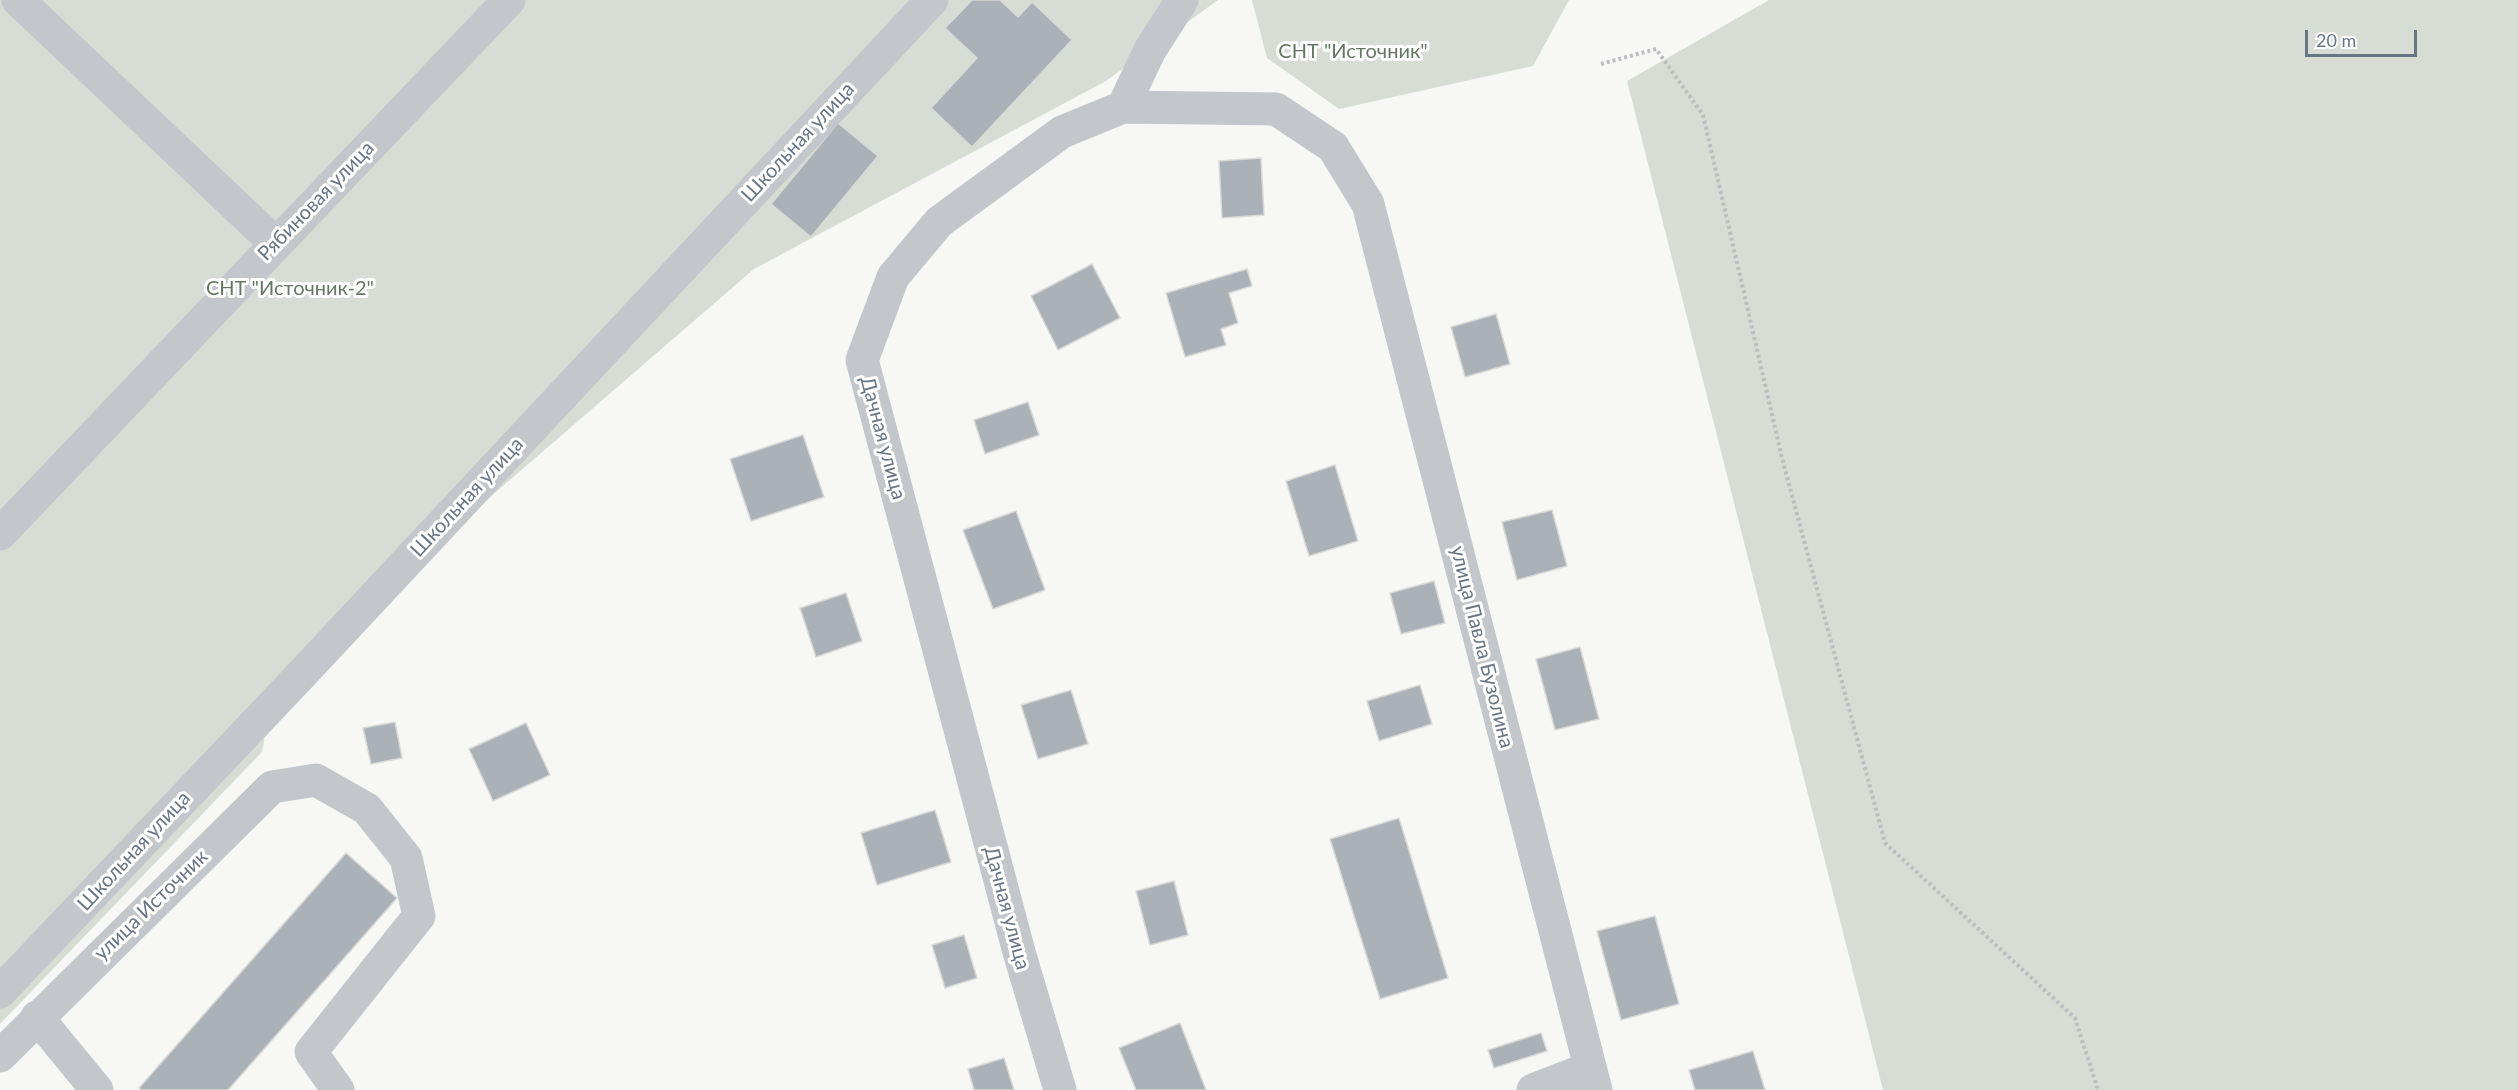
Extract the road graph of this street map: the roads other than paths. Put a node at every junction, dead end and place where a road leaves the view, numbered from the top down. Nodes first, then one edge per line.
1 (18, 0) edge
2 (509, 0) edge
3 (932, 0) edge
4 (1182, 0) edge
5 (1123, 106) junction
6 (1368, 204) joint
7 (275, 243) junction
8 (0, 534) edge
9 (0, 992) edge
10 (37, 1017) junction
11 (0, 1056) edge
12 (1593, 1079) edge
13 (97, 1090) edge
14 (338, 1090) edge
15 (1060, 1090) edge
16 (1533, 1090) edge

1 - 7 street
2 - 7 street, Рябиновая улица
3 - 9 street, Школьная улица
4 - 5 street
5 - 6 street, Дачная улица
5 - 15 street, Дачная улица
6 - 12 street, улица Павла Бузолина
7 - 8 street, Рябиновая улица
10 - 11 street, улица Источник
10 - 13 street
10 - 14 street, улица Источник
12 - 16 street

